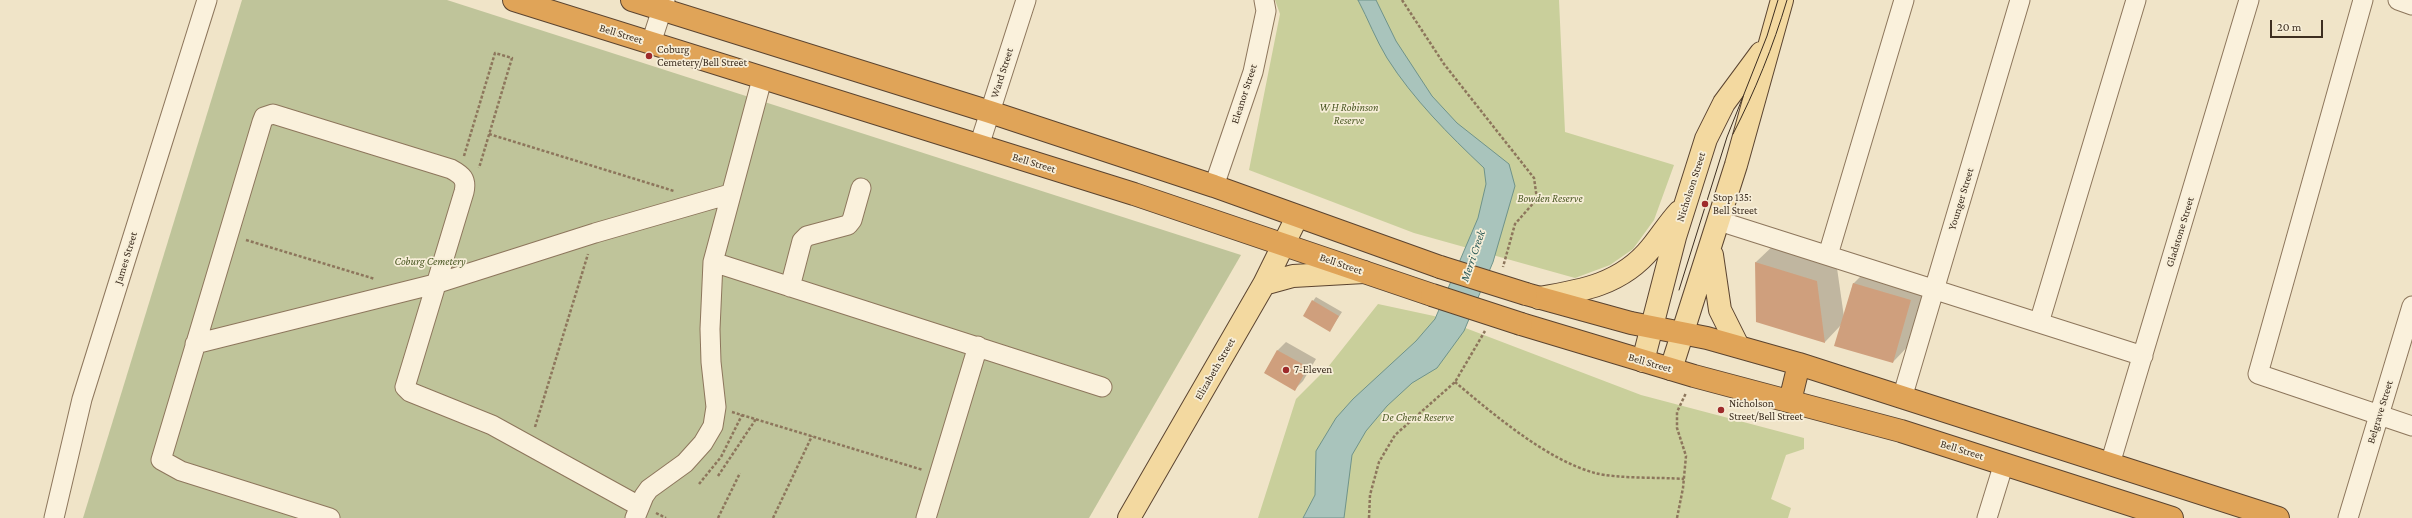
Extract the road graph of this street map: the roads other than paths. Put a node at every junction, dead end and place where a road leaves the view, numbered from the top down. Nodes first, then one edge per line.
1 (207, 0) edge
2 (514, 0) edge
3 (632, 0) edge
4 (1026, 0) edge
5 (1264, 0) edge
6 (1782, 0) edge
7 (1904, 0) edge
8 (2020, 0) edge
9 (2136, 0) edge
10 (2249, 0) edge
11 (2363, 0) edge
12 (2398, 0) edge
13 (663, 5) edge
14 (2412, 5) edge
15 (1773, 29) junction
16 (651, 43) junction
17 (762, 79) junction
18 (990, 112) junction
19 (979, 146) junction
20 (1214, 186) junction
21 (862, 188) dead end
22 (730, 194) junction
23 (1684, 207) junction
24 (1297, 217) junction
25 (1719, 221) junction
26 (1284, 244) junction
27 (1711, 246) junction
28 (1828, 255) junction
29 (713, 262) junction
30 (1364, 272) junction
31 (435, 284) junction
32 (1264, 284) junction
33 (790, 287) junction
34 (1934, 288) junction
35 (1533, 296) junction
36 (2412, 306) edge
37 (2039, 322) junction
38 (1653, 328) junction
39 (1682, 334) junction
40 (195, 344) junction
41 (978, 346) junction
42 (1738, 346) junction
43 (2143, 356) junction
44 (1643, 361) junction
45 (1799, 364) junction
46 (1671, 369) junction
47 (1102, 387) dead end
48 (1902, 398) junction
49 (1790, 401) junction
50 (2380, 415) junction
51 (2412, 426) edge
52 (2004, 463) junction
53 (2110, 464) junction
54 (637, 512) edge
55 (54, 518) edge
56 (330, 518) edge
57 (926, 518) edge
58 (1129, 518) edge
59 (1987, 518) edge
60 (2172, 518) edge
61 (2278, 518) edge
62 (2348, 518) edge

1 - 55 street, James Street
2 - 16 highway, Bell Street
3 - 13 highway
4 - 18 street, Ward Street
5 - 20 street, Eleanor Street
6 - 15 main road, Nicholson Street
7 - 28 street
8 - 34 street, Younger Street
9 - 37 street
10 - 43 street, Gladstone Street
11 - 50 street
12 - 14 street
13 - 16 street
13 - 18 highway
15 - 23 main road, Nicholson Street
15 - 25 main road, Nicholson Street
16 - 17 highway, Bell Street
17 - 19 highway, Bell Street
17 - 22 street
18 - 19 street, Ward Street
18 - 20 highway
19 - 26 highway, Bell Street
20 - 24 highway
21 - 33 street
22 - 29 street
22 - 31 street
23 - 35 main road
23 - 38 main road, Nicholson Street
24 - 26 main road, Elizabeth Street
24 - 35 highway, bridge
25 - 27 main road, Nicholson Street
25 - 28 street
26 - 30 highway, Bell Street
26 - 32 main road, Elizabeth Street
27 - 39 main road, Nicholson Street
27 - 42 main road
28 - 34 street
29 - 33 street
29 - 54 street
30 - 32 main road
30 - 44 highway, Bell Street, bridge
31 - 40 street
31 - 40 street
31 - 54 street
32 - 58 main road, Elizabeth Street
33 - 41 street
34 - 37 street
34 - 48 street, Younger Street
35 - 38 highway
36 - 50 street, Belgrave Street
37 - 43 street
38 - 39 highway
38 - 44 main road, Nicholson Street
39 - 42 highway
39 - 46 main road, Nicholson Street
40 - 56 street
41 - 47 street
41 - 57 street
42 - 45 highway
43 - 53 street, Gladstone Street
44 - 46 highway, Bell Street
45 - 48 highway
45 - 49 highway
46 - 49 highway, Bell Street
48 - 53 highway
49 - 52 highway, Bell Street
50 - 51 street
50 - 62 street, Belgrave Street
52 - 59 street
52 - 60 highway, Bell Street
53 - 61 highway

